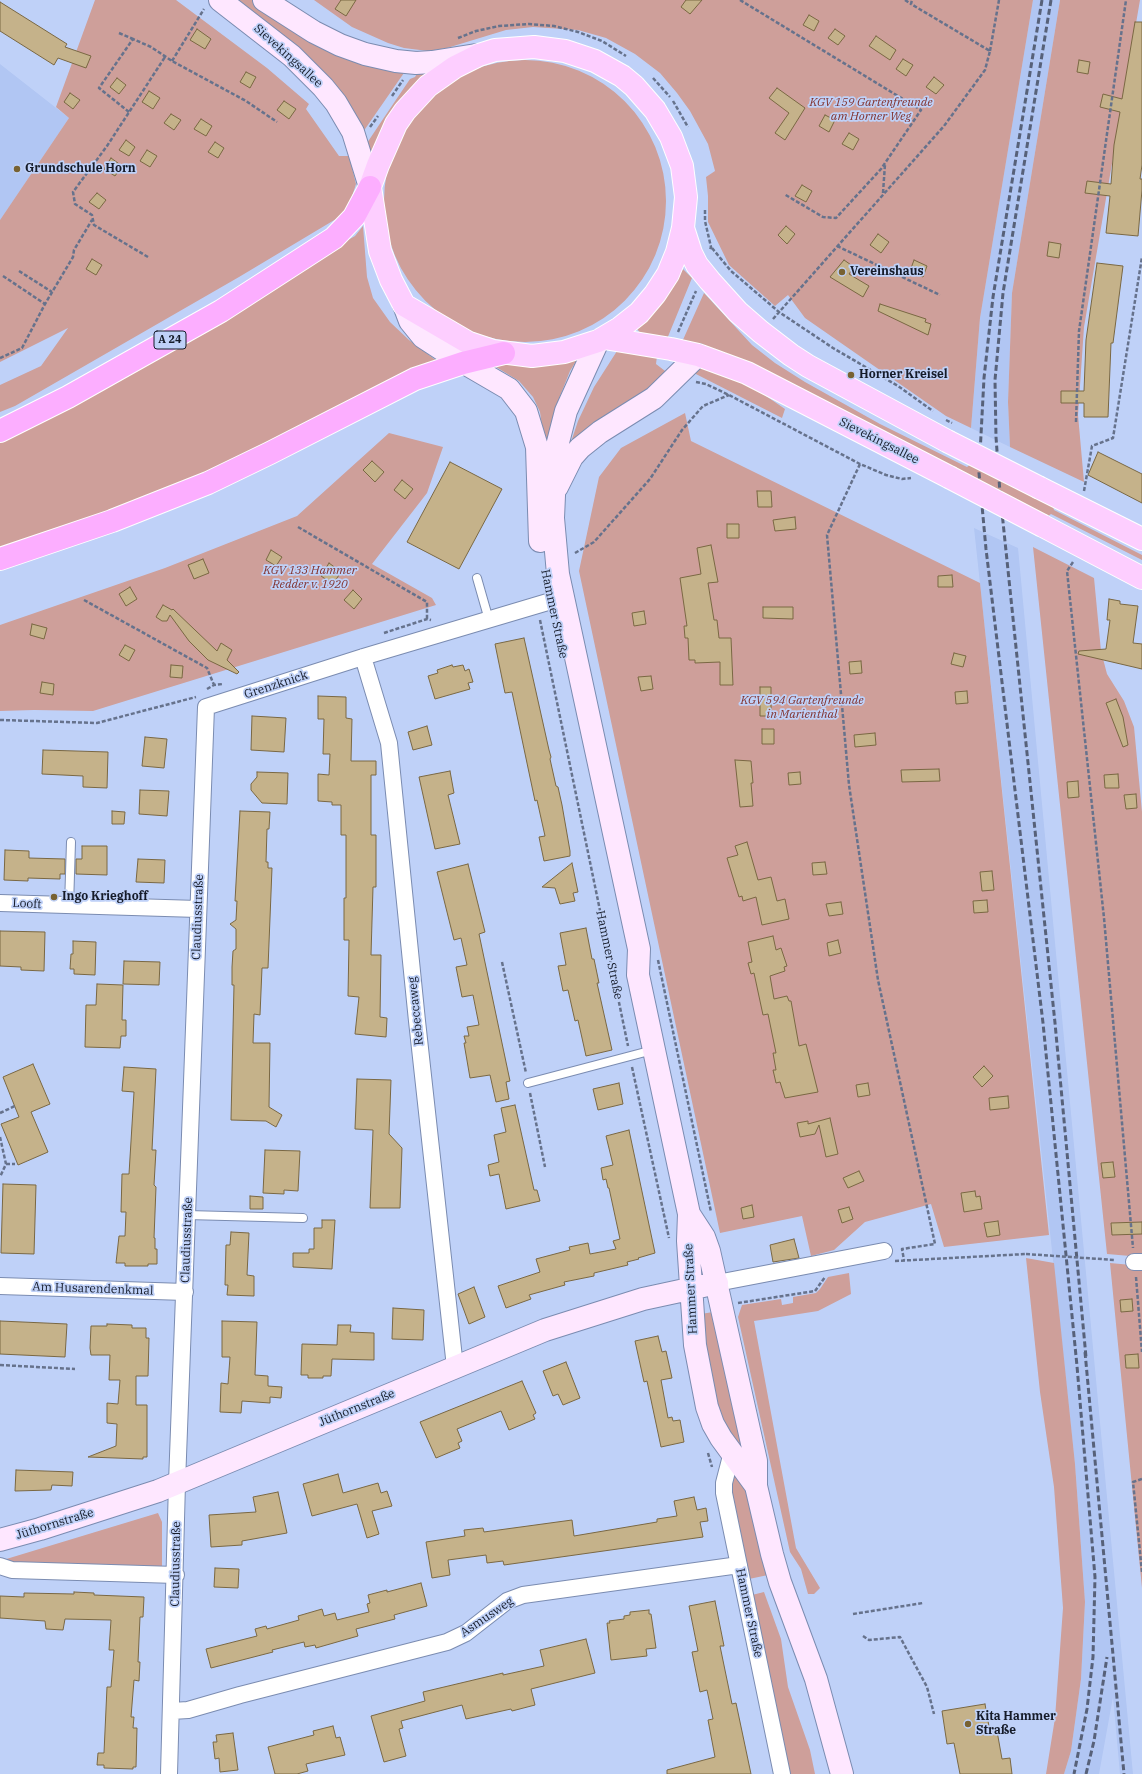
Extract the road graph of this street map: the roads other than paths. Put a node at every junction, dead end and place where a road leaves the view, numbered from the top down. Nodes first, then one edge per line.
1 (264, 0) edge
2 (214, 2) edge
3 (479, 55) junction
4 (370, 187) junction
5 (683, 228) junction
6 (404, 305) junction
7 (601, 340) junction
8 (504, 353) junction
9 (698, 356) junction
10 (463, 363) junction
11 (0, 431) edge
12 (555, 491) junction
13 (1142, 539) edge
14 (0, 559) edge
15 (477, 578) dead end
16 (1142, 578) edge
17 (551, 601) junction
18 (489, 620) junction
19 (363, 657) junction
20 (206, 707) joint
21 (71, 842) dead end
22 (0, 903) edge
23 (69, 906) junction
24 (198, 909) junction
25 (638, 975) junction
26 (655, 1050) junction
27 (528, 1083) road end
28 (689, 1214) junction
29 (187, 1215) junction
30 (303, 1218) dead end
31 (887, 1256) road end
32 (716, 1283) junction
33 (0, 1286) edge
34 (692, 1289) junction
35 (185, 1292) junction
36 (455, 1367) junction
37 (732, 1452) junction
38 (178, 1483) junction
39 (756, 1486) junction
40 (0, 1540) edge
41 (739, 1565) junction
42 (0, 1566) edge
43 (176, 1575) junction
44 (172, 1710) junction
45 (169, 1774) edge
46 (782, 1774) edge
47 (842, 1774) edge

1 - 3 main road, Sievekingsallee
2 - 4 main road, Sievekingsallee
3 - 4 main road, Sievekingsallee
3 - 5 main road, Sievekingsallee
4 - 6 main road, Sievekingsallee
4 - 11 highway, A 24
5 - 7 main road, Sievekingsallee
5 - 13 main road, Sievekingsallee, bridge
6 - 8 main road, Sievekingsallee
6 - 10 main road, Hammer Straße
7 - 8 main road, Sievekingsallee
7 - 9 main road, Sievekingsallee
7 - 12 main road, Hammer Straße
8 - 10 highway
9 - 12 main road
9 - 16 main road, Sievekingsallee, bridge
10 - 14 highway
10 - 17 main road, Hammer Straße
12 - 25 main road, Hammer Straße
15 - 18 lane
17 - 18 street, Grenzknick
17 - 25 main road, Hammer Straße
18 - 19 street, Grenzknick
19 - 20 street, Grenzknick
19 - 36 street, Rebeccaweg
20 - 24 street, Claudiusstraße
21 - 23 lane
22 - 23 street, Looft
23 - 24 street, Looft
24 - 29 street, Claudiusstraße
25 - 26 main road, Hammer Straße
26 - 27 lane
26 - 28 main road, Hammer Straße
28 - 32 main road, Hammer Straße
28 - 34 main road, Hammer Straße
29 - 30 lane
29 - 35 street, Claudiusstraße
31 - 32 street
32 - 34 main road, Jüthornstraße
32 - 39 main road, Hammer Straße
33 - 35 street, Am Husarendenkmal
34 - 36 main road, Jüthornstraße
34 - 37 main road, Hammer Straße
35 - 38 street, Claudiusstraße
36 - 38 main road, Jüthornstraße
37 - 39 main road, Hammer Straße
37 - 41 street, Hammer Straße
38 - 40 main road, Jüthornstraße
38 - 43 street, Claudiusstraße
39 - 47 main road, Hammer Straße
41 - 44 street, Asmusweg
41 - 46 street, Hammer Straße
42 - 43 street
43 - 44 street, Claudiusstraße
44 - 45 street, Claudiusstraße

